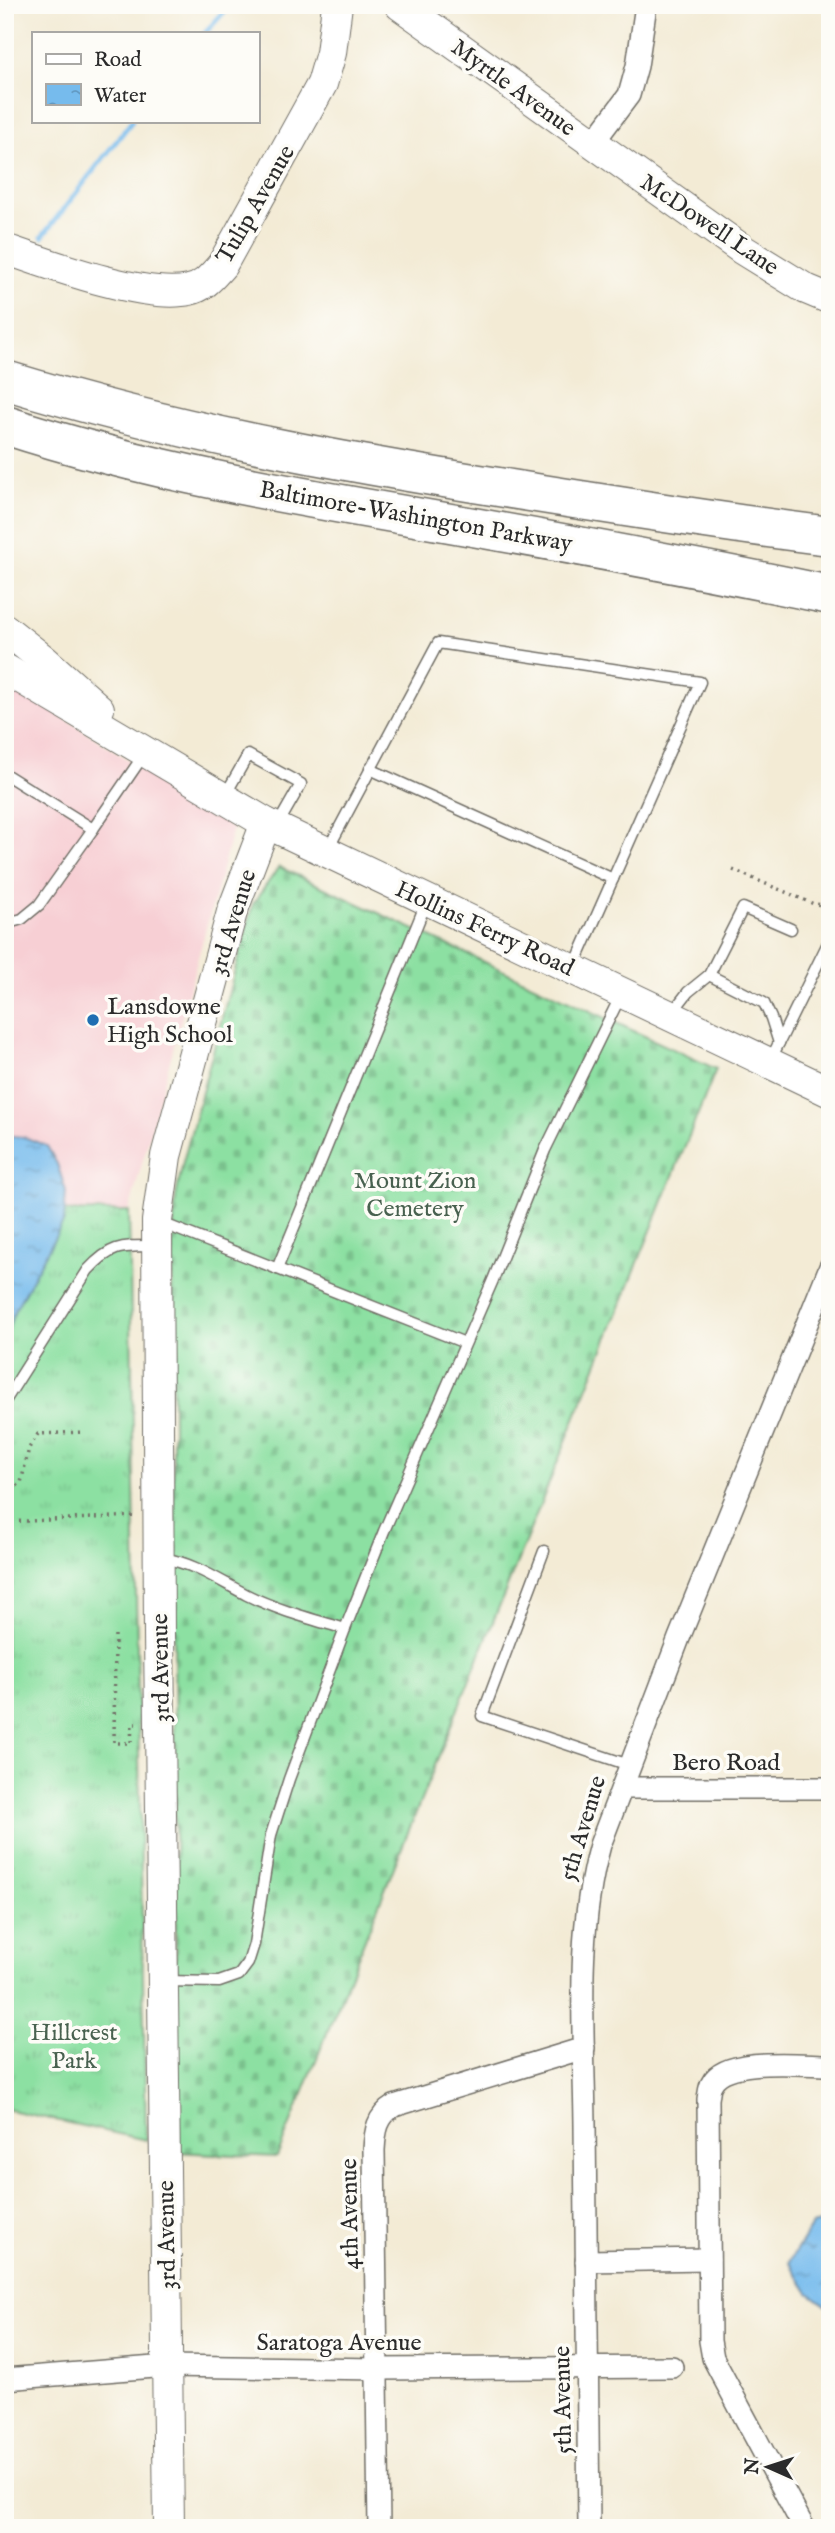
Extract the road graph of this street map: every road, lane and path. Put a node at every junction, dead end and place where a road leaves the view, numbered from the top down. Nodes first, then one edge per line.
1 (337, 5) edge
2 (400, 5) edge
3 (646, 5) edge
4 (593, 143) junction
5 (5, 249) edge
6 (830, 299) edge
7 (5, 380) edge
8 (5, 425) edge
9 (830, 536) edge
10 (830, 595) edge
11 (5, 629) edge
12 (5, 669) edge
13 (147, 751) junction
14 (370, 769) junction
15 (8, 778) edge
16 (223, 797) junction
17 (271, 826) junction
18 (93, 829) junction
19 (326, 852) junction
20 (733, 870) dead end
21 (613, 880) junction
22 (428, 901) junction
23 (830, 901) edge
24 (5, 924) edge
25 (791, 929) dead end
26 (830, 939) edge
27 (573, 970) junction
28 (709, 975) junction
29 (622, 993) junction
30 (670, 1016) junction
31 (774, 1053) junction
32 (830, 1092) edge
33 (157, 1233) junction
34 (830, 1267) edge
35 (277, 1269) junction
36 (465, 1343) junction
37 (5, 1401) edge
38 (83, 1432) dead end
39 (5, 1493) edge
40 (140, 1516) dead end
41 (5, 1522) edge
42 (544, 1551) dead end
43 (159, 1557) junction
44 (345, 1629) junction
45 (115, 1635) dead end
46 (141, 1724) dead end
47 (629, 1765) junction
48 (622, 1788) junction
49 (830, 1788) edge
50 (163, 1981) junction
51 (584, 2048) junction
52 (830, 2065) edge
53 (709, 2259) junction
54 (586, 2261) junction
55 (167, 2366) junction
56 (672, 2367) dead end
57 (378, 2369) junction
58 (588, 2369) junction
59 (5, 2379) edge
60 (169, 2528) edge
61 (379, 2528) edge
62 (589, 2528) edge
63 (804, 2528) edge

1 - 5 street, Tulip Avenue
2 - 4 street, Myrtle Avenue
3 - 4 street
4 - 6 street, McDowell Lane
7 - 9 highway, Baltimore-Washington Parkway
8 - 10 highway, Baltimore-Washington Parkway
11 - 13 street, Hollins Ferry Road
12 - 13 street, Hollins Ferry Road
13 - 16 street, Hollins Ferry Road
13 - 18 lane
14 - 19 lane
14 - 21 lane
14 - 21 lane
15 - 18 lane
16 - 17 street, Hollins Ferry Road
16 - 17 lane
17 - 19 street, Hollins Ferry Road
17 - 33 street, 3rd Avenue
18 - 24 lane
19 - 22 street, Hollins Ferry Road
20 - 23 path
21 - 27 lane
22 - 27 street, Hollins Ferry Road
22 - 35 lane
25 - 28 lane
26 - 31 lane
27 - 29 street, Hollins Ferry Road
28 - 30 lane
28 - 31 lane
29 - 30 street, Hollins Ferry Road
29 - 36 lane
30 - 31 street, Hollins Ferry Road
31 - 32 street, Hollins Ferry Road
33 - 35 lane
33 - 37 lane
33 - 43 street, 3rd Avenue
34 - 47 street, 5th Avenue
35 - 36 lane
36 - 44 lane
38 - 39 path
40 - 41 path
42 - 47 lane
43 - 44 lane
43 - 50 street, 3rd Avenue
44 - 50 lane
45 - 46 path
47 - 48 street, 5th Avenue
48 - 49 street, Bero Road
48 - 51 street, 5th Avenue
50 - 55 street, 3rd Avenue
51 - 54 street, 5th Avenue
51 - 57 street, 4th Avenue
52 - 53 street
53 - 54 street
53 - 63 street
54 - 58 street, 5th Avenue
55 - 57 street, Saratoga Avenue
55 - 59 street, Saratoga Avenue
55 - 60 street, 3rd Avenue
56 - 58 street, Saratoga Avenue
57 - 58 street, Saratoga Avenue
57 - 61 street, 4th Avenue
58 - 62 street, 5th Avenue

